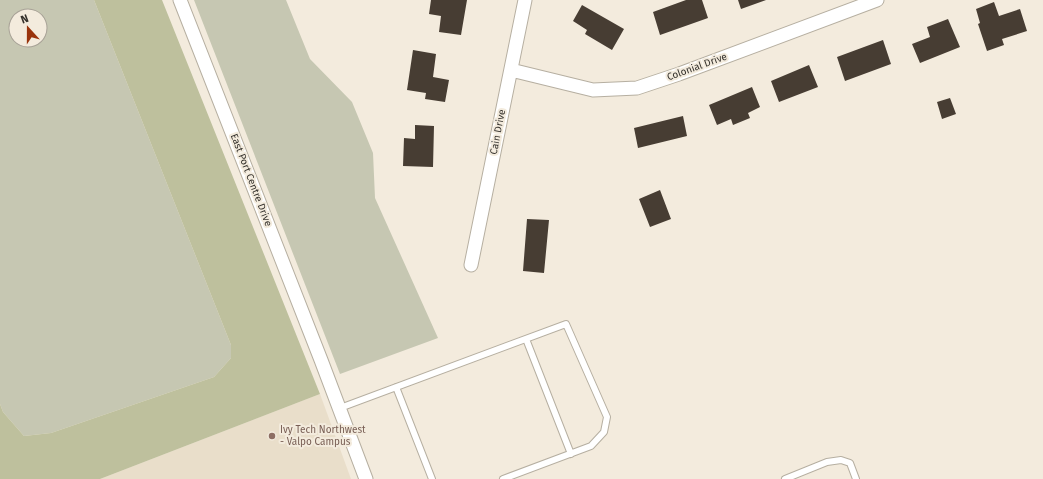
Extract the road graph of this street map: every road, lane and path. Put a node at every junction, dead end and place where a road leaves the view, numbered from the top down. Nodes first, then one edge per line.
1 (180, 0) edge
2 (525, 0) edge
3 (878, 0) edge
4 (511, 70) junction
5 (471, 265) dead end
6 (526, 339) junction
7 (396, 387) junction
8 (340, 408) junction
9 (571, 454) junction
10 (366, 479) edge
11 (432, 479) edge
12 (503, 479) edge
13 (785, 479) edge
14 (856, 479) edge

1 - 8 street, East Port Centre Drive
2 - 4 street, Cain Drive
3 - 4 street, Colonial Drive
4 - 5 street, Cain Drive
6 - 7 lane
6 - 9 lane
6 - 9 lane
7 - 8 lane
7 - 11 lane
8 - 10 street, East Port Centre Drive
9 - 12 lane
13 - 14 lane

